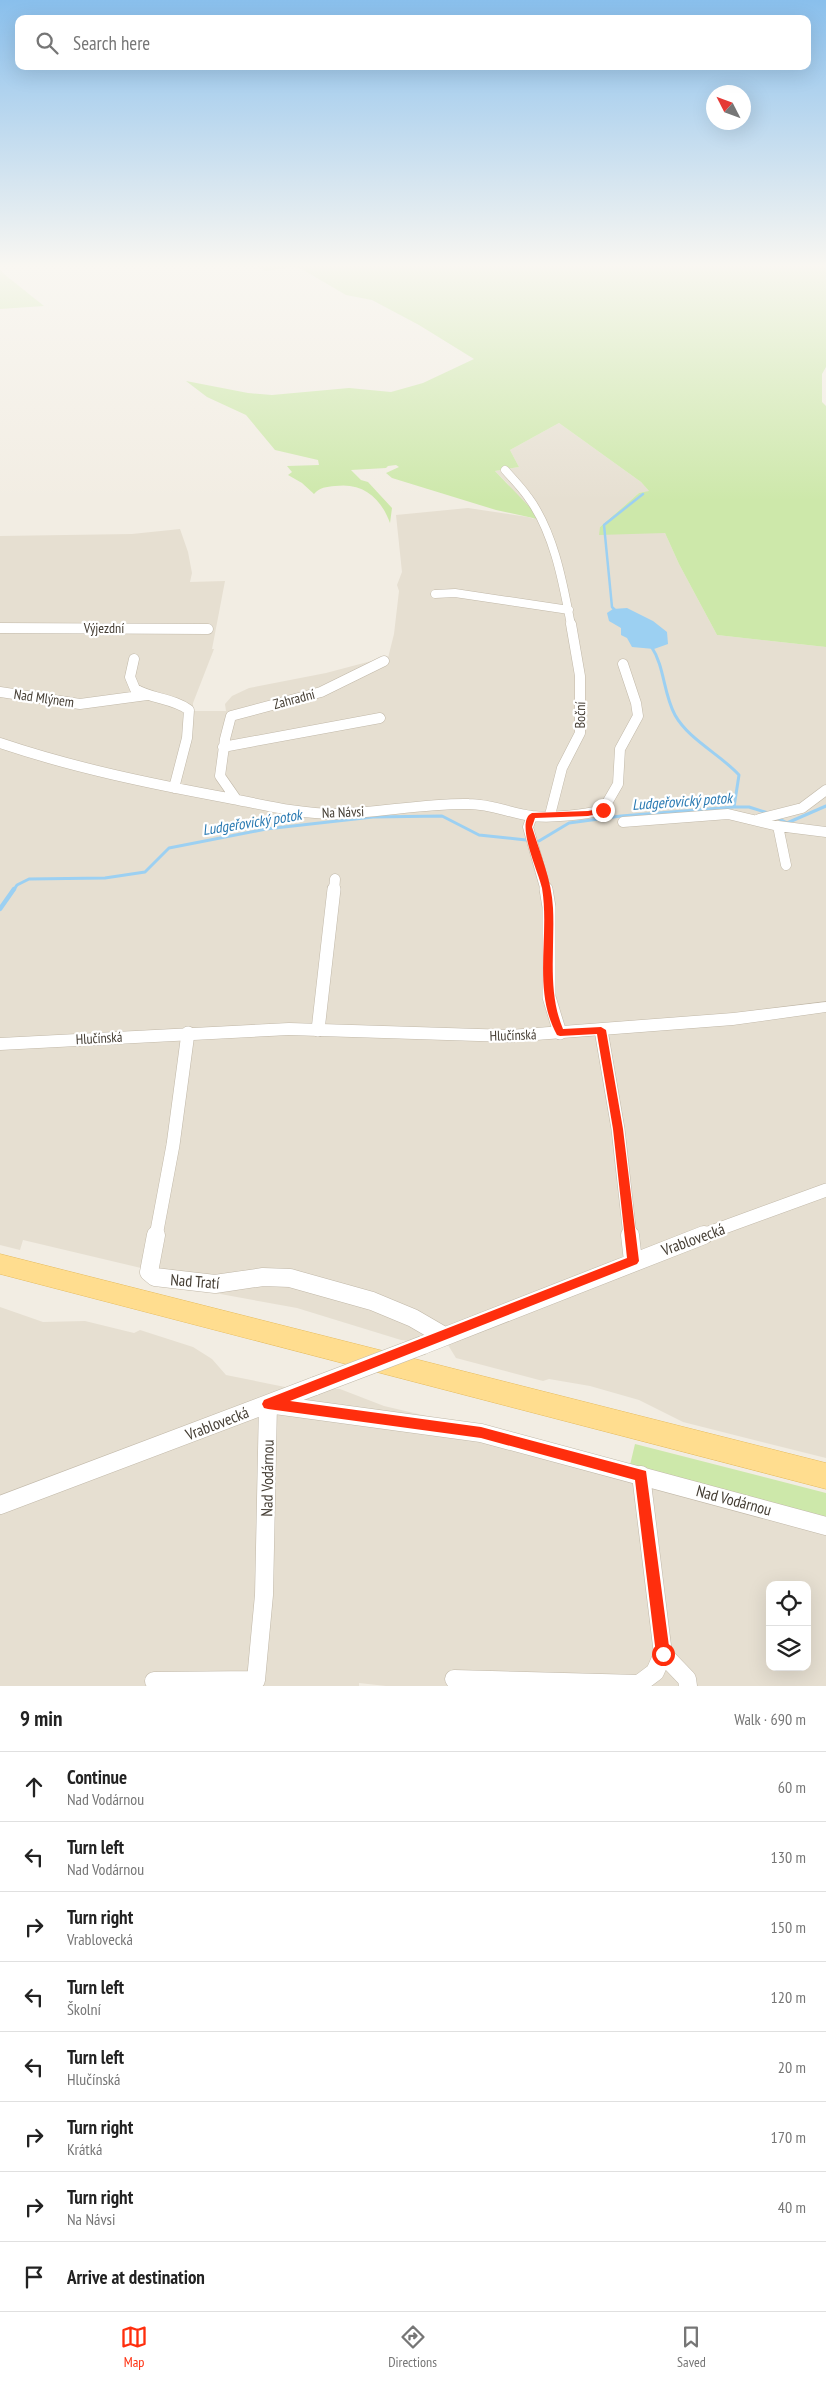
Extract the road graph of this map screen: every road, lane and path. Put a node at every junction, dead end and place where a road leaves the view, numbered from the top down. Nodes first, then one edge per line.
1 (505, 470) dead end
2 (435, 594) dead end
3 (569, 610) junction
4 (0, 628) edge
5 (208, 629) dead end
6 (134, 659) dead end
7 (384, 661) dead end
8 (623, 664) dead end
9 (0, 692) edge
10 (147, 695) junction
11 (380, 718) dead end
12 (0, 743) edge
13 (223, 747) junction
14 (174, 788) junction
15 (826, 790) edge
16 (236, 799) junction
17 (550, 815) junction
18 (532, 816) junction
19 (769, 819) junction
20 (623, 822) dead end
21 (826, 832) edge
22 (786, 866) dead end
23 (335, 879) dead end
24 (826, 1008) edge
25 (318, 1030) junction
26 (601, 1030) junction
27 (188, 1033) junction
28 (560, 1033) junction
29 (0, 1044) edge
30 (826, 1190) edge
31 (633, 1261) junction
32 (0, 1264) edge
33 (444, 1336) junction
34 (268, 1404) junction
35 (641, 1475) junction
36 (826, 1476) edge
37 (0, 1505) edge
38 (826, 1526) edge
39 (663, 1654) junction
40 (454, 1679) dead end
41 (154, 1682) dead end
42 (688, 1686) edge

1 - 3 street, Boční
2 - 3 street
3 - 17 street, Boční
4 - 5 street, Výjezdní
6 - 10 street
7 - 13 street, Zahradní
8 - 17 street, Na Návsi
9 - 10 street, Nad Mlýnem
10 - 14 street, Nad Mlýnem
11 - 13 street
12 - 14 street, Na Návsi
13 - 16 street, Zahradní
14 - 16 street, Na Návsi
15 - 19 street
16 - 18 street, Na Návsi
17 - 18 street, Na Návsi
18 - 28 street
19 - 20 street
19 - 21 street
19 - 22 street
23 - 25 street
24 - 26 street, Hlučínská
25 - 27 street, Hlučínská
25 - 28 street, Hlučínská
26 - 28 street, Hlučínská
26 - 31 street
27 - 29 street, Hlučínská
27 - 33 street, Nad Tratí
30 - 31 street, Vrablovecká
31 - 33 street, Vrablovecká
32 - 36 main road
33 - 34 street, Vrablovecká, bridge
34 - 35 street, Nad Vodárnou
34 - 37 street, Vrablovecká
34 - 41 street, Nad Vodárnou
35 - 38 street, Nad Vodárnou
35 - 39 street
39 - 40 street
39 - 42 street

